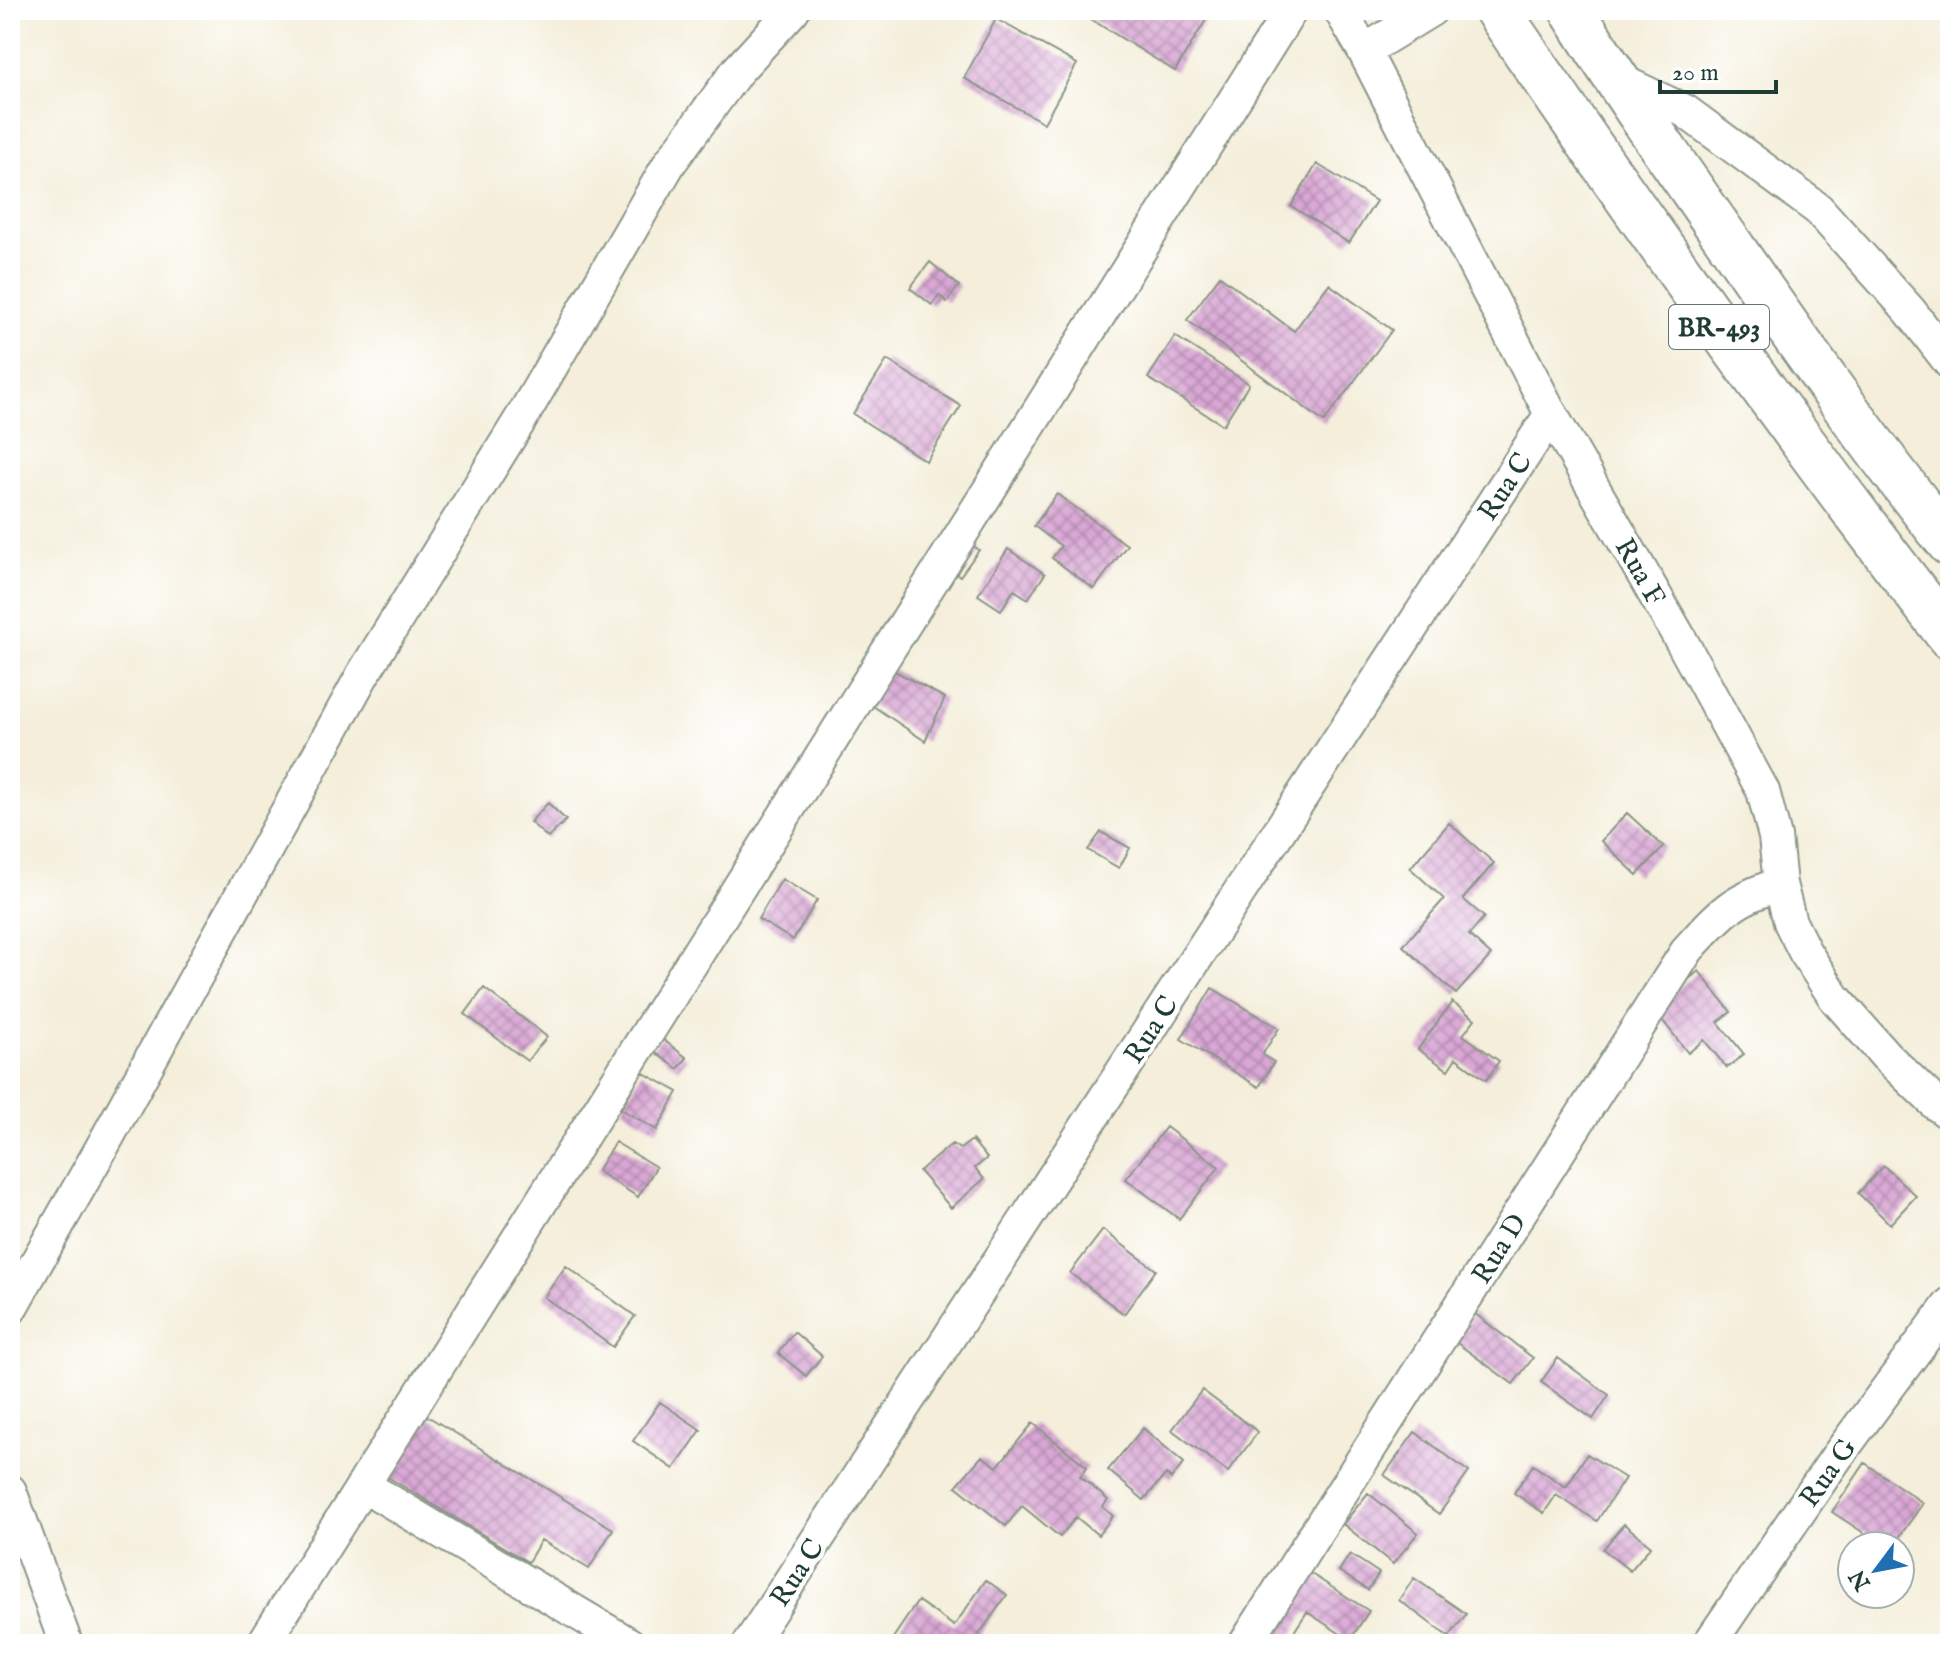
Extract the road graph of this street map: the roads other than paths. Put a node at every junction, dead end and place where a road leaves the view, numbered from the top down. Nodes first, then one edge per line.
1 (793, 10) edge
2 (1291, 10) edge
3 (1340, 10) edge
4 (1431, 10) edge
5 (1497, 10) edge
6 (1572, 10) edge
7 (1364, 51) junction
8 (1614, 78) junction
9 (1950, 363) edge
10 (1551, 414) junction
11 (1950, 544) edge
12 (1950, 637) edge
13 (1780, 884) junction
14 (1950, 1114) edge
15 (1950, 1304) edge
16 (10, 1309) edge
17 (363, 1485) junction
18 (10, 1491) edge
19 (66, 1644) edge
20 (263, 1644) edge
21 (629, 1644) edge
22 (749, 1644) edge
23 (1245, 1644) edge
24 (1709, 1644) edge

1 - 16 street
2 - 17 street
3 - 7 street, Rua F
4 - 7 street
5 - 12 highway, BR-493
6 - 8 highway, BR-493
7 - 10 street, Rua F
8 - 9 street
8 - 11 highway, BR-493
10 - 13 street, Rua F
10 - 22 street, Rua C
13 - 14 street, Rua F
13 - 23 street, Rua D
15 - 24 street, Rua G
17 - 20 street
17 - 21 street
18 - 19 street

